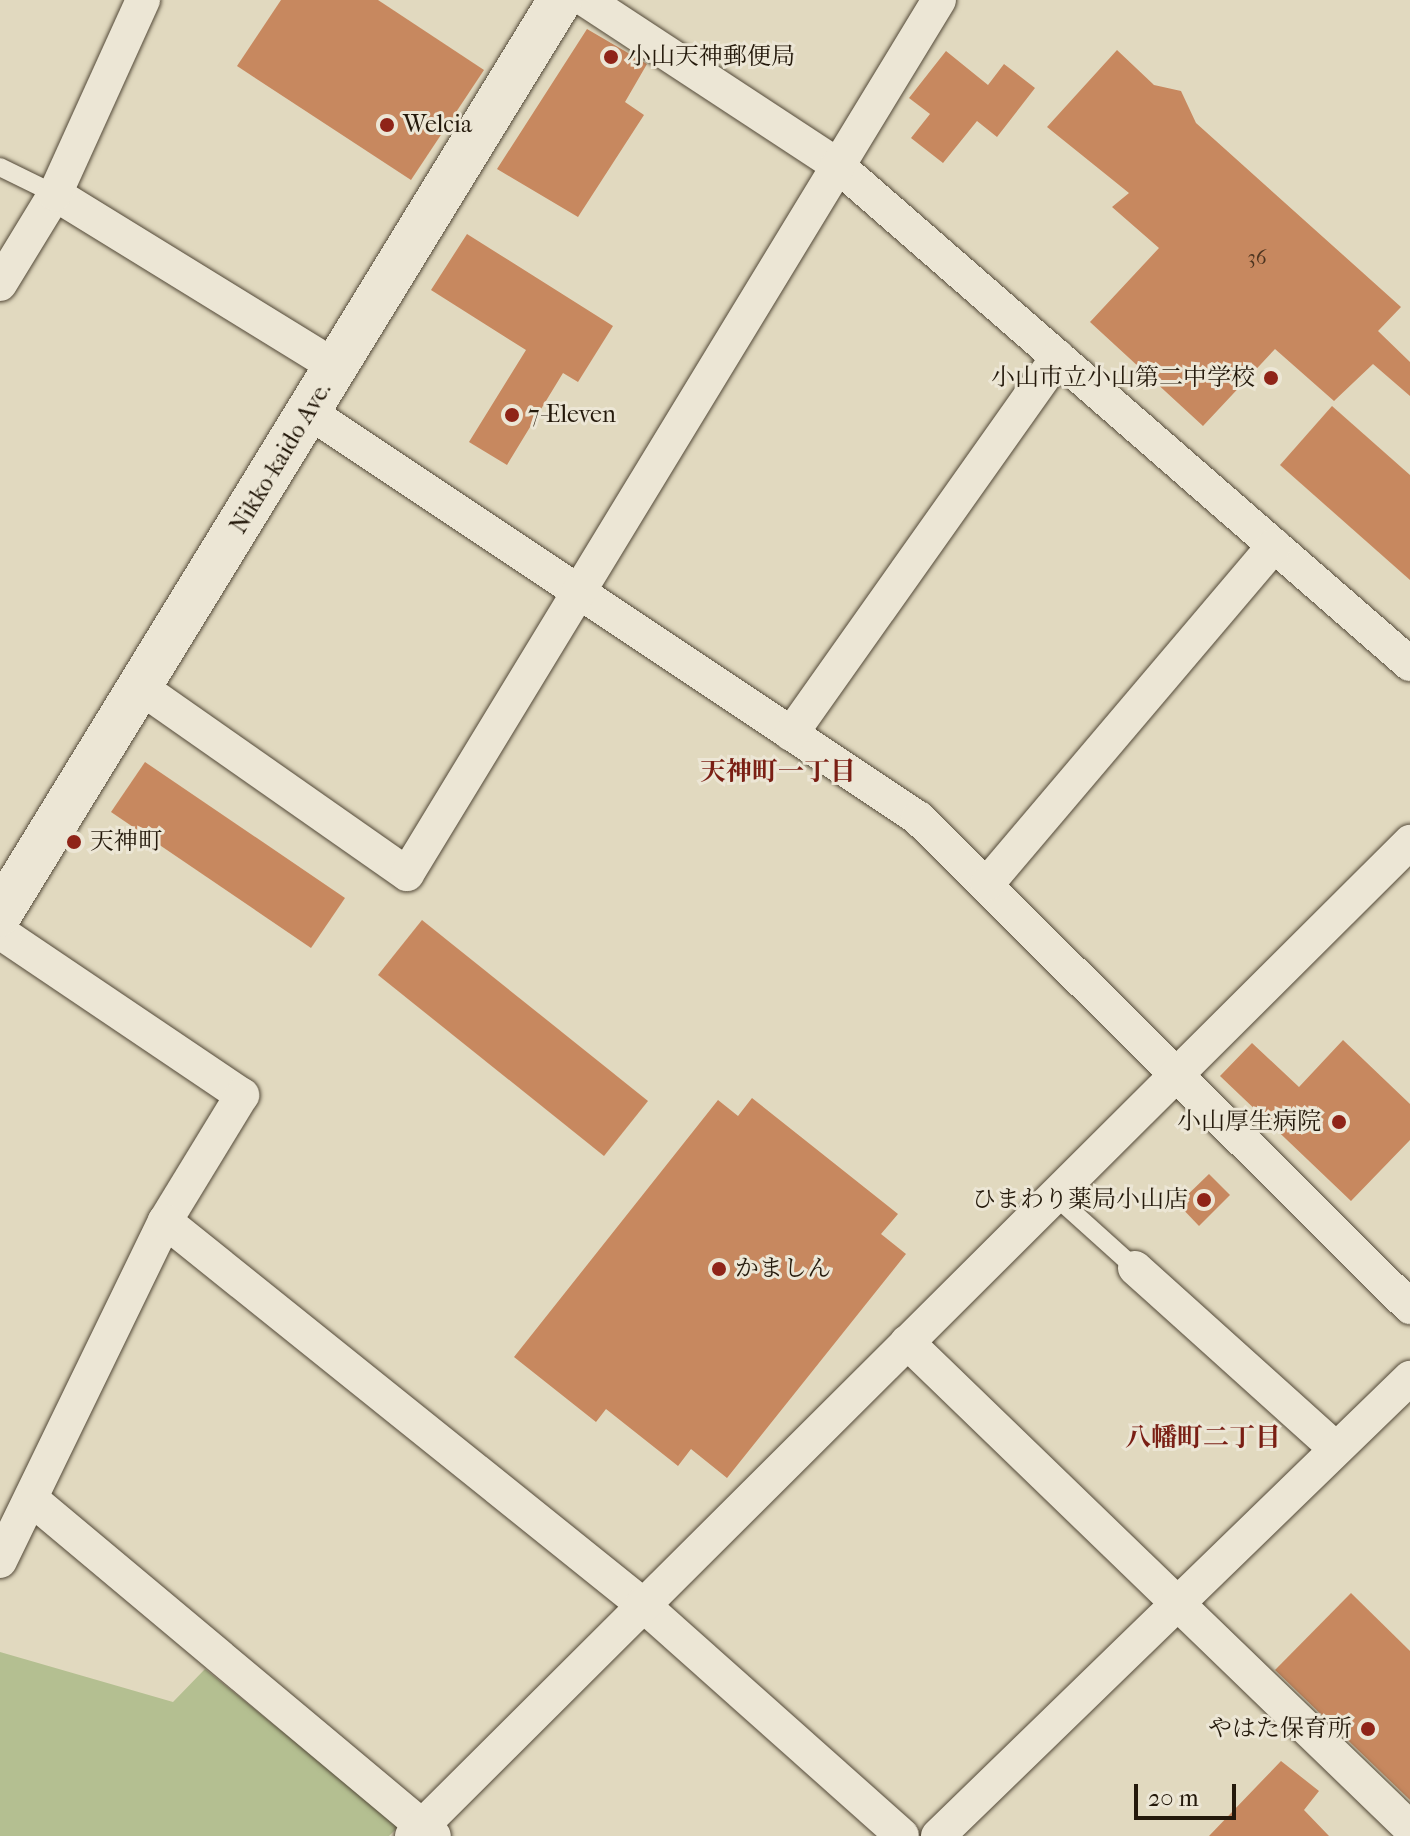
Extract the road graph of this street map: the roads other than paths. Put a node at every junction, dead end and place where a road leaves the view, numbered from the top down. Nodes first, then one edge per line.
1 (143, 0) edge
2 (560, 0) edge
3 (586, 0) edge
4 (939, 0) edge
5 (837, 165) junction
6 (0, 167) edge
7 (55, 194) junction
8 (0, 284) edge
9 (1058, 357) junction
10 (336, 367) junction
11 (309, 412) junction
12 (1274, 545) junction
13 (581, 595) junction
14 (1410, 664) edge
15 (140, 687) junction
16 (791, 734) junction
17 (1410, 842) edge
18 (987, 884) junction
19 (0, 914) edge
20 (0, 932) edge
21 (1181, 1072) junction
22 (1055, 1196) junction
23 (165, 1221) junction
24 (1135, 1268) joint
25 (1410, 1307) edge
26 (907, 1342) junction
27 (1410, 1378) edge
28 (1336, 1449) junction
29 (35, 1502) junction
30 (0, 1561) edge
31 (1178, 1603) junction
32 (642, 1604) junction
33 (1410, 1828) edge
34 (423, 1832) edge
35 (902, 1836) edge
36 (938, 1836) edge

1 - 7 street
2 - 10 main road, Nikko-kaido Ave.
3 - 5 street
4 - 5 street
5 - 9 street
5 - 13 street
6 - 7 lane
7 - 8 street
7 - 10 street
9 - 12 street
9 - 16 street
10 - 11 main road, Nikko-kaido Ave.
11 - 13 street
11 - 15 main road, Nikko-kaido Ave.
12 - 14 street
12 - 18 street
13 - 15 street
13 - 16 street
15 - 19 main road, Nikko-kaido Ave.
16 - 18 street
17 - 21 street
18 - 21 street
20 - 23 street
21 - 22 street
21 - 25 street
22 - 24 lane
22 - 26 street
23 - 29 street
23 - 32 street
24 - 28 street
26 - 31 street
26 - 32 street
27 - 28 street
28 - 31 street
29 - 30 street
29 - 34 street
31 - 33 street
31 - 36 street
32 - 34 street
32 - 35 street

